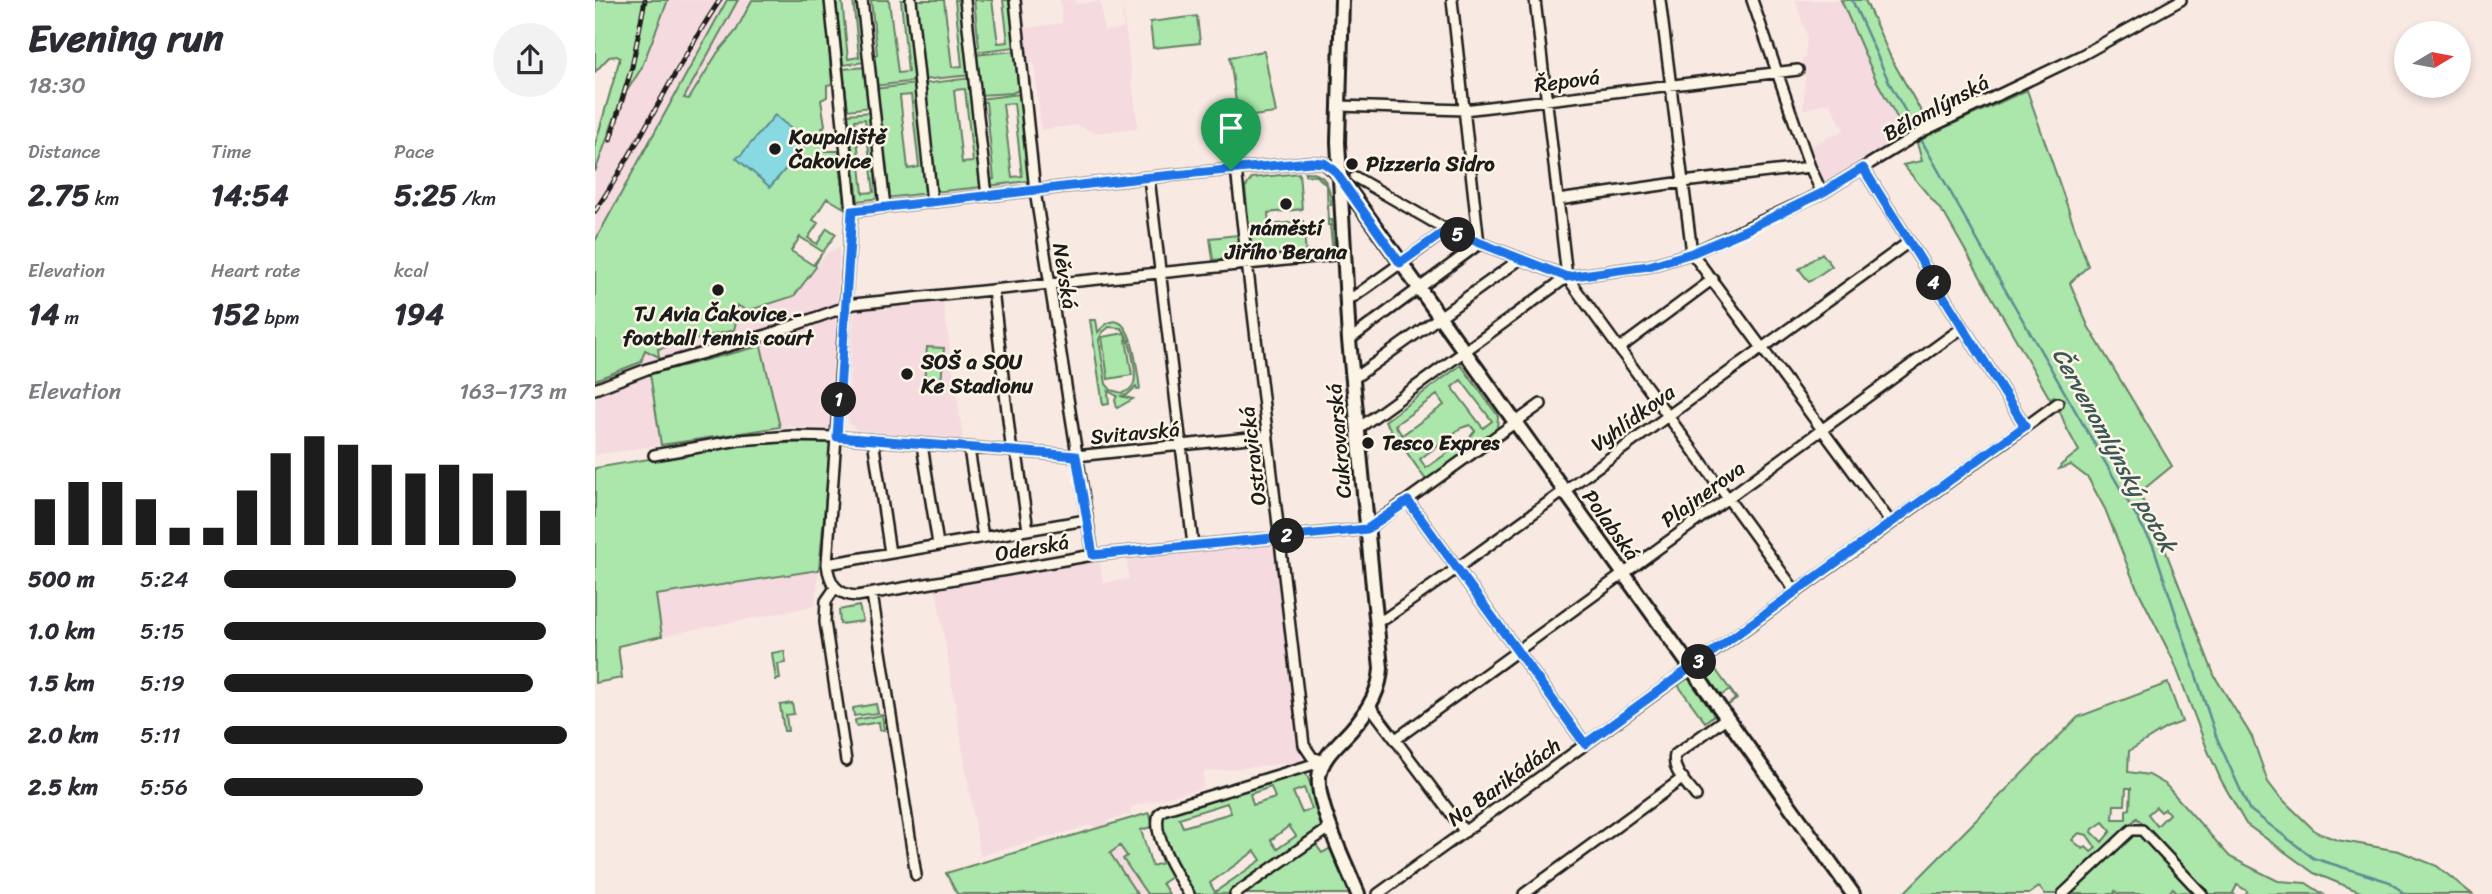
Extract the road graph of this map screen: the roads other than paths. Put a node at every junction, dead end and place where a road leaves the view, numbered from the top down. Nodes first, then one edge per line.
1 (830, 0) edge
2 (862, 0) edge
3 (911, 0) edge
4 (965, 0) edge
5 (1015, 0) edge
6 (1342, 0) edge
7 (1452, 0) edge
8 (1535, 0) edge
9 (1660, 0) edge
10 (1752, 0) edge
11 (2181, 0) edge
12 (1798, 70) dead end
13 (1777, 73) junction
14 (1670, 85) junction
15 (1547, 101) junction
16 (1339, 106) junction
17 (1464, 110) junction
18 (1810, 167) junction
19 (1863, 168) junction
20 (1236, 169) junction
21 (1355, 177) dead end
22 (1149, 178) junction
23 (1340, 178) junction
24 (1683, 182) junction
25 (1035, 191) junction
26 (1822, 193) junction
27 (987, 196) junction
28 (1558, 200) junction
29 (932, 202) junction
30 (885, 207) junction
31 (852, 211) junction
32 (1447, 230) junction
33 (1909, 242) junction
34 (1479, 244) junction
35 (1692, 253) junction
36 (1345, 254) junction
37 (1519, 260) junction
38 (1246, 263) junction
39 (1400, 263) junction
40 (1161, 272) junction
41 (1567, 277) junction
42 (1713, 279) junction
43 (1048, 285) junction
44 (1418, 289) junction
45 (993, 290) junction
46 (1347, 299) junction
47 (845, 307) junction
48 (1440, 318) junction
49 (1962, 328) junction
50 (1349, 340) junction
51 (1762, 346) junction
52 (1619, 348) junction
53 (1463, 351) junction
54 (1353, 379) junction
55 (595, 390) edge
56 (2057, 403) dead end
57 (1541, 404) dead end
58 (1668, 415) junction
59 (1514, 423) junction
60 (2025, 426) junction
61 (1357, 428) junction
62 (1823, 429) junction
63 (1268, 436) junction
64 (837, 437) junction
65 (873, 440) junction
66 (922, 445) junction
67 (1182, 446) junction
68 (969, 449) junction
69 (1015, 453) junction
70 (654, 455) dead end
71 (1076, 456) junction
72 (1563, 491) junction
73 (1728, 498) junction
74 (1408, 501) junction
75 (1086, 520) junction
76 (1891, 523) junction
77 (1367, 529) junction
78 (1028, 530) junction
79 (983, 537) junction
80 (1280, 537) junction
81 (938, 544) junction
82 (1192, 545) junction
83 (890, 553) junction
84 (1093, 555) junction
85 (828, 564) junction
86 (1457, 569) junction
87 (1623, 574) junction
88 (835, 588) junction
89 (1796, 592) junction
90 (872, 594) junction
91 (1377, 621) junction
92 (1517, 652) junction
93 (1690, 668) junction
94 (1370, 706) junction
95 (1725, 718) junction
96 (1397, 739) junction
97 (1585, 744) junction
98 (846, 761) dead end
99 (1324, 761) junction
100 (1683, 778) junction
101 (1696, 796) dead end
102 (1331, 827) junction
103 (1465, 832) junction
104 (916, 875) dead end
105 (1189, 894) edge
106 (1235, 894) edge
107 (1358, 894) edge
108 (1378, 894) edge
109 (1524, 894) edge
110 (1853, 894) edge
111 (2063, 894) edge
112 (2202, 894) edge

1 - 31 street
2 - 30 street
3 - 29 street
4 - 27 street
5 - 25 street, Něvská
6 - 16 street, Cukrovarská
7 - 17 street
8 - 15 street
9 - 14 street
10 - 13 street
11 - 19 street, Bělomlýnská
12 - 13 street, Řepová
13 - 14 street, Řepová
13 - 18 street
14 - 15 street, Řepová
14 - 24 street
15 - 17 street, Řepová
15 - 28 street
16 - 17 street, Řepová
16 - 23 street, Cukrovarská
17 - 34 street
18 - 24 street
18 - 26 street
19 - 26 street, Bělomlýnská
19 - 33 street
20 - 22 street
20 - 23 street
20 - 38 street
21 - 32 street, Bělomlýnská
22 - 25 street
22 - 40 street
23 - 36 street, Cukrovarská
23 - 39 street, Polabská
24 - 28 street
24 - 35 street
25 - 27 street
25 - 43 street, Něvská
26 - 35 street, Bělomlýnská
27 - 29 street
28 - 41 street
29 - 30 street
30 - 31 street
31 - 47 street
32 - 34 street, Bělomlýnská
32 - 39 street
33 - 49 street
33 - 51 street, Vyhlídkova
34 - 37 street, Bělomlýnská
34 - 44 street
35 - 41 street, Bělomlýnská
35 - 42 street
36 - 38 street
36 - 46 street, Cukrovarská
37 - 41 street, Bělomlýnská
37 - 48 street
38 - 40 street
38 - 63 street, Ostravická
39 - 44 street, Polabská
39 - 46 street
40 - 43 street
40 - 67 street
41 - 52 street
41 - 53 street
42 - 51 street
42 - 52 street
43 - 45 street
43 - 71 street, Něvská
44 - 48 street, Polabská
44 - 50 street
45 - 47 street
45 - 69 street
46 - 50 street, Cukrovarská
47 - 55 street
47 - 64 street
48 - 53 street, Polabská
48 - 54 street
49 - 60 street
49 - 62 street, Plajnerova
50 - 54 street, Cukrovarská
51 - 58 street, Vyhlídkova
51 - 62 street
52 - 58 street
53 - 59 street, Polabská
53 - 61 street
54 - 61 street, Cukrovarská
56 - 60 street, Na Barikádách
57 - 59 street
58 - 72 street, Vyhlídkova
58 - 73 street
59 - 72 street, Polabská
59 - 74 street
60 - 76 street, Na Barikádách
61 - 77 street, Cukrovarská
62 - 73 street, Plajnerova
62 - 76 street
63 - 67 street, Svitavská
63 - 80 street, Ostravická
64 - 65 street, Svitavská
64 - 70 street, Svitavská
64 - 85 street
65 - 66 street, Svitavská
65 - 83 street
66 - 68 street, Svitavská
66 - 81 street
67 - 71 street, Svitavská
67 - 82 street
68 - 69 street, Svitavská
68 - 79 street
69 - 71 street, Svitavská
69 - 78 street
71 - 75 street, Něvská
72 - 86 street, Vyhlídkova
72 - 87 street, Polabská
73 - 87 street, Plajnerova
73 - 89 street
74 - 77 street
74 - 86 street
75 - 78 street
75 - 84 street, Něvská
76 - 89 street, Na Barikádách
77 - 80 street, Oderská
77 - 91 street, Cukrovarská
78 - 79 street
79 - 81 street
80 - 82 street, Oderská
80 - 99 street, Ostravická
81 - 83 street
82 - 84 street, Oderská
83 - 85 street
84 - 90 street, Oderská
85 - 88 street
86 - 91 street, Vyhlídkova
86 - 92 street
87 - 92 street, Plajnerova
87 - 93 street, Polabská
88 - 90 street, Oderská
88 - 98 street
89 - 93 street, Na Barikádách
90 - 104 street
91 - 94 street, Cukrovarská
92 - 96 street, Plajnerova
92 - 97 street
93 - 95 street, Polabská
93 - 97 street, Na Barikádách
94 - 96 street
94 - 99 street, Cukrovarská
95 - 100 street
95 - 110 street, Polabská
96 - 103 street
97 - 103 street, Na Barikádách
99 - 102 street
99 - 105 street
100 - 101 street
100 - 109 street
102 - 106 street
102 - 107 street
103 - 108 street, Na Barikádách
111 - 112 street

